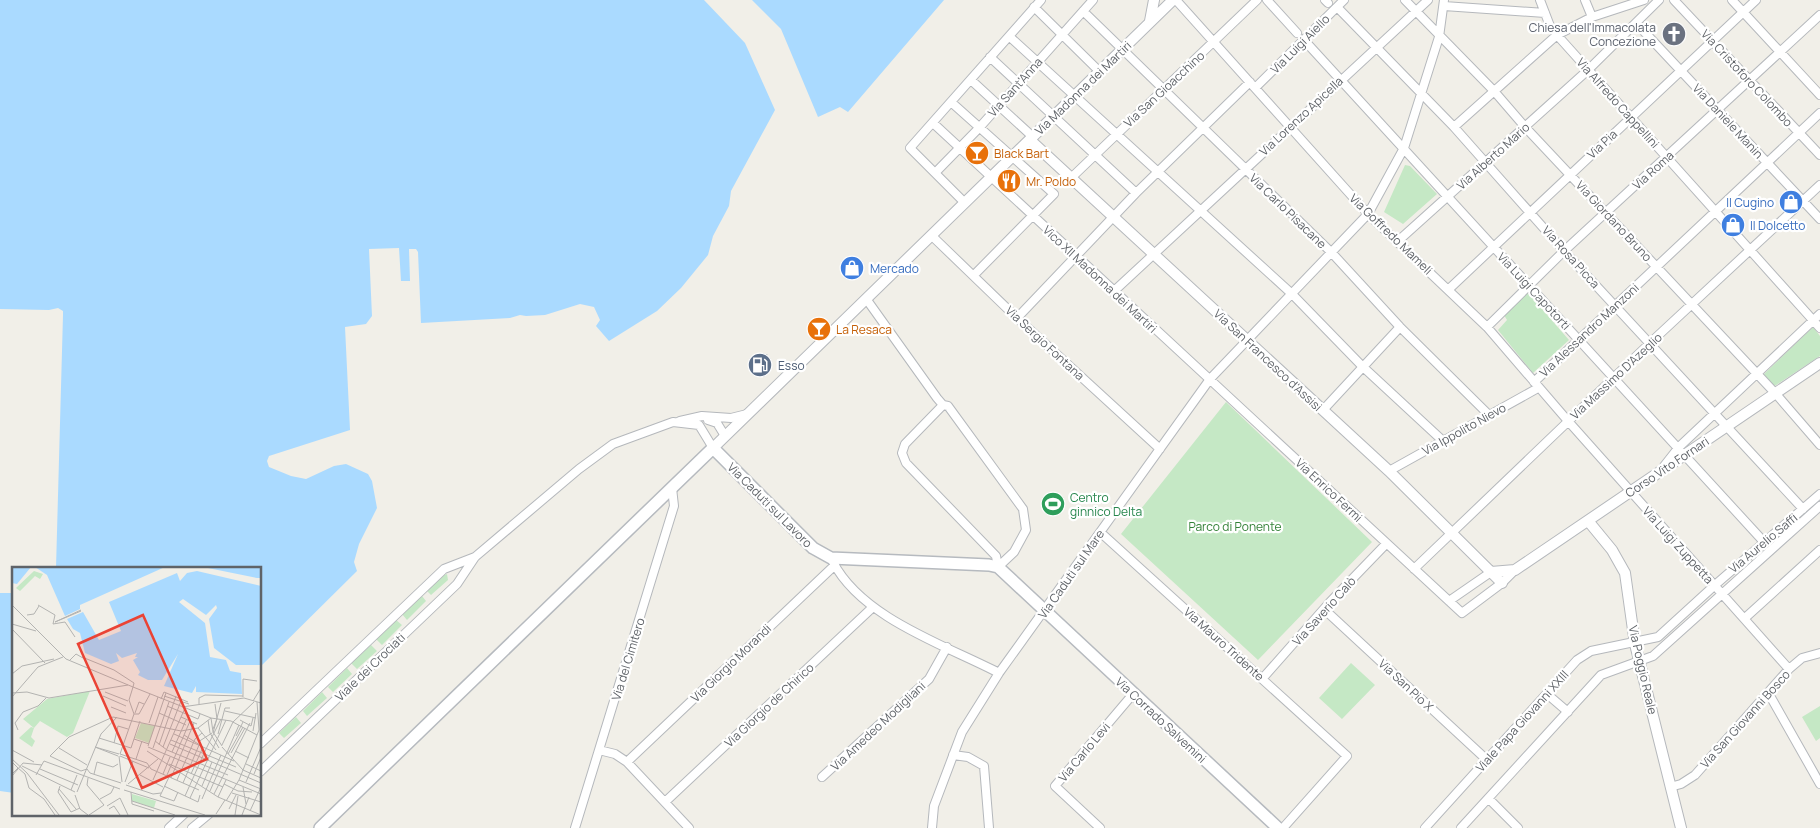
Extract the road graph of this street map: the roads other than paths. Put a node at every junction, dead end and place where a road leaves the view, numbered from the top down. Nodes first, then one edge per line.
1 (1041, 0) edge
2 (1093, 0) edge
3 (1154, 0) edge
4 (1175, 0) edge
5 (1257, 0) edge
6 (1267, 0) edge
7 (1344, 0) edge
8 (1405, 0) edge
9 (1428, 0) edge
10 (1540, 0) edge
11 (1585, 0) edge
12 (1644, 0) edge
13 (1659, 0) edge
14 (1674, 0) edge
15 (1732, 0) edge
16 (1756, 0) edge
17 (1444, 3) edge
18 (1034, 7) junction
19 (1337, 7) junction
20 (1083, 11) junction
21 (1416, 12) junction
22 (1743, 12) junction
23 (1545, 13) junction
24 (1820, 15) edge
25 (1592, 17) junction
26 (1150, 21) junction
27 (1636, 23) junction
28 (1297, 33) dead end
29 (1062, 34) junction
30 (1557, 34) junction
31 (1439, 36) junction
32 (1010, 37) junction
33 (1304, 40) junction
34 (1712, 41) junction
35 (1214, 42) junction
36 (1376, 47) junction
37 (1122, 49) junction
38 (1781, 52) junction
39 (990, 57) junction
40 (1038, 62) junction
41 (1588, 70) junction
42 (1680, 70) junction
43 (1099, 71) junction
44 (971, 80) junction
45 (1340, 80) junction
46 (1749, 81) junction
47 (1019, 83) junction
48 (1253, 85) junction
49 (1163, 90) junction
50 (1494, 91) junction
51 (1421, 93) junction
52 (1820, 95) edge
53 (1075, 96) junction
54 (951, 102) junction
55 (999, 106) junction
56 (1717, 110) junction
57 (1820, 113) edge
58 (1054, 116) junction
59 (1631, 118) junction
60 (932, 123) junction
61 (1290, 127) junction
62 (1525, 127) junction
63 (979, 128) junction
64 (1201, 128) junction
65 (1454, 128) junction
66 (1799, 133) junction
67 (1117, 134) junction
68 (1031, 138) junction
69 (960, 148) junction
70 (1404, 148) junction
71 (1095, 155) junction
72 (1820, 155) edge
73 (1012, 157) junction
74 (1667, 158) junction
75 (1485, 163) junction
76 (1767, 163) junction
77 (1244, 168) junction
78 (1157, 172) junction
79 (935, 173) junction
80 (1570, 174) junction
81 (991, 177) junction
82 (1071, 178) junction
83 (1820, 185) edge
84 (1136, 193) junction
85 (1446, 197) junction
86 (1802, 201) junction
87 (965, 203) junction
88 (1199, 212) junction
89 (1530, 212) junction
90 (1605, 213) junction
91 (1716, 213) junction
92 (1368, 214) junction
93 (1032, 216) junction
94 (1113, 217) junction
95 (1820, 219) edge
96 (932, 236) junction
97 (1398, 242) junction
98 (1494, 247) junction
99 (1750, 250) junction
100 (1564, 251) junction
101 (1153, 253) junction
102 (1332, 254) junction
103 (1075, 255) junction
104 (1656, 267) junction
105 (974, 276) junction
106 (1528, 285) junction
107 (1449, 289) junction
108 (1113, 292) junction
109 (1292, 294) junction
110 (867, 300) junction
111 (1692, 305) junction
112 (1615, 306) junction
113 (1820, 314) edge
114 (1017, 318) junction
115 (1813, 320) junction
116 (1400, 327) junction
117 (1487, 327) junction
118 (1820, 328) edge
119 (1247, 340) junction
120 (1580, 340) junction
121 (1650, 343) junction
122 (1820, 363) edge
123 (1362, 366) junction
124 (1756, 373) junction
125 (1615, 378) junction
126 (1210, 379) junction
127 (1536, 385) junction
128 (1776, 394) junction
129 (943, 405) junction
130 (1323, 410) junction
131 (1714, 413) junction
132 (748, 414) junction
133 (698, 416) junction
134 (1489, 416) junction
135 (1568, 421) junction
136 (673, 422) junction
137 (1727, 427) junction
138 (725, 436) junction
139 (1443, 441) junction
140 (1820, 445) edge
141 (713, 448) junction
142 (1160, 449) junction
143 (1682, 450) junction
144 (1389, 471) junction
145 (672, 488) junction
146 (1630, 492) junction
147 (1820, 494) edge
148 (1820, 506) edge
149 (1803, 509) junction
150 (1589, 522) junction
151 (1451, 531) junction
152 (1100, 532) junction
153 (1764, 542) junction
154 (1386, 544) junction
155 (1820, 550) edge
156 (475, 557) junction
157 (833, 561) junction
158 (998, 568) junction
159 (1414, 569) junction
160 (1515, 570) junction
161 (1491, 572) junction
162 (1502, 583) junction
163 (1715, 585) junction
164 (1722, 593) junction
165 (1449, 601) junction
166 (873, 607) junction
167 (1045, 610) junction
168 (1325, 610) junction
169 (1462, 614) joint
170 (1745, 618) junction
171 (1635, 644) junction
172 (947, 647) junction
173 (1820, 653) edge
174 (1640, 662) junction
175 (1789, 669) junction
176 (999, 673) junction
177 (1262, 679) junction
178 (1133, 694) junction
179 (1547, 694) junction
180 (1769, 694) junction
181 (1568, 712) junction
182 (261, 743) edge
183 (599, 750) junction
184 (953, 755) junction
185 (1487, 760) junction
186 (628, 762) junction
187 (261, 771) edge
188 (822, 777) dead end
189 (1820, 784) edge
190 (1670, 786) junction
191 (1489, 799) junction
192 (665, 802) junction
193 (182, 816) edge
194 (207, 816) edge
195 (169, 828) edge
196 (192, 828) edge
197 (320, 828) edge
198 (575, 828) edge
199 (688, 828) edge
200 (932, 828) edge
201 (989, 828) edge
202 (1100, 828) edge
203 (1278, 828) edge
204 (1283, 828) edge
205 (1425, 828) edge
206 (1461, 828) edge
207 (1518, 828) edge
208 (1681, 828) edge

1 - 18 street
2 - 20 street, Via Sant'Anna
3 - 26 street
4 - 26 street, Via Madonna dei Martiri
4 - 35 street, Via Goffredo Mameli
5 - 35 street, Via San Gioacchino
6 - 28 street
7 - 19 street, Via Luigi Aiello
8 - 21 street, Via Giordano Bruno
9 - 21 street, Via Lorenzo Apicella
10 - 23 street, Via Alfredo Cappellini
11 - 25 street
12 - 25 street
13 - 27 street, Via Alberto Mario
14 - 34 street, Via Cristoforo Colombo
15 - 22 street
16 - 22 street, Via Pia
17 - 23 street
17 - 31 street, Via Caduti sul Mare
18 - 29 street
18 - 32 street
19 - 33 street, Via Luigi Aiello
19 - 36 street, Via Rosa Picca
20 - 29 street, Via Sant'Anna
20 - 37 street, Via Carlo Pisacane
21 - 31 street, Via Giordano Bruno
21 - 36 street, Via Lorenzo Apicella
22 - 34 street, Via Pia
22 - 38 street
23 - 30 street, Via Alfredo Cappellini
24 - 38 street, Via Roma
25 - 30 street
26 - 37 street, Via Madonna dei Martiri
27 - 41 street, Via Alberto Mario
27 - 42 street, Via Daniele Manin
29 - 40 street, Via Sant'Anna
29 - 43 street
30 - 41 street, Via Alfredo Cappellini
30 - 50 street
31 - 50 street, Via Giordano Bruno
31 - 51 street, Via Caduti sul Mare
32 - 39 street
32 - 40 street
33 - 45 street, Via Luigi Capotorti
33 - 48 street, Via Luigi Aiello
34 - 42 street, Via Pia
34 - 46 street, Via Cristoforo Colombo
35 - 48 street, Via Goffredo Mameli
35 - 49 street, Via San Gioacchino
36 - 45 street, Via Lorenzo Apicella
36 - 51 street, Via Rosa Picca
37 - 43 street, Via Madonna dei Martiri
37 - 49 street, Via Carlo Pisacane
38 - 46 street, Via Roma
38 - 52 street
39 - 44 street
39 - 47 street
40 - 47 street, Via Sant'Anna
40 - 53 street
41 - 59 street, Via Alfredo Cappellini
41 - 62 street, Via Alberto Mario
42 - 56 street, Via Daniele Manin
42 - 59 street, Via Pia
43 - 53 street, Via Madonna dei Martiri
44 - 54 street
44 - 55 street
45 - 61 street, Via Lorenzo Apicella
45 - 70 street, Via Luigi Capotorti
46 - 56 street, Via Roma
46 - 66 street, Via Cristoforo Colombo
47 - 55 street, Via Sant'Anna
47 - 58 street
48 - 61 street, Via Goffredo Mameli
48 - 64 street, Via Luigi Aiello
49 - 64 street, Via Carlo Pisacane
49 - 67 street, Via San Gioacchino
50 - 62 street, Via Giordano Bruno
50 - 65 street
51 - 65 street, Via Rosa Picca
51 - 70 street, Via Caduti sul Mare
53 - 58 street, Via Madonna dei Martiri
53 - 67 street
54 - 60 street
54 - 63 street
55 - 63 street, Via Sant'Anna
55 - 68 street
56 - 74 street, Via Roma
56 - 76 street, Via Daniele Manin
57 - 66 street, Via Alessandro Manzoni
58 - 68 street, Via Madonna dei Martiri
58 - 71 street
59 - 74 street, Via Alfredo Cappellini
59 - 80 street, Via Pia
60 - 69 street, Vico XII Madonna dei Martiri
60 - 79 street
61 - 77 street, Via Lorenzo Apicella
61 - 92 street, Via Goffredo Mameli
62 - 75 street, Via Alberto Mario
62 - 80 street, Via Giordano Bruno
63 - 69 street, Via Sant'Anna
63 - 73 street
64 - 77 street, Via Carlo Pisacane
64 - 78 street, Via Luigi Aiello
65 - 75 street, Via Rosa Picca
66 - 72 street, Via Cristoforo Colombo
66 - 76 street, Via Alessandro Manzoni
67 - 71 street, Via San Gioacchino
67 - 78 street
68 - 73 street, Via Madonna dei Martiri
68 - 82 street, Via San Francesco d'Assisi
69 - 79 street, Via Sant'Anna
69 - 81 street, Vico XII Madonna dei Martiri
70 - 85 street, Via Luigi Capotorti
70 - 92 street, Via Caduti sul Mare
71 - 82 street, Via San Gioacchino
71 - 84 street
73 - 81 street, Via Madonna dei Martiri
73 - 93 street
74 - 90 street, Via Roma
74 - 91 street, Via Alfredo Cappellini
75 - 85 street, Via Alberto Mario
75 - 89 street, Via Rosa Picca
76 - 86 street, Via Daniele Manin
76 - 91 street, Via Alessandro Manzoni
77 - 88 street, Via Lorenzo Apicella
77 - 102 street, Via Carlo Pisacane
78 - 84 street, Via Luigi Aiello
78 - 88 street
79 - 87 street
80 - 89 street, Via Pia
80 - 90 street, Via Giordano Bruno
81 - 87 street, Via Madonna dei Martiri
81 - 93 street, Vico XII Madonna dei Martiri
82 - 94 street, Via San Francesco d'Assisi
83 - 86 street, Via Massimo D'Azeglio
84 - 94 street, Via Luigi Aiello
85 - 97 street, Via Alberto Mario
85 - 98 street, Via Luigi Capotorti
86 - 95 street, Via Daniele Manin
86 - 99 street, Via Massimo D'Azeglio
87 - 96 street, Via Madonna dei Martiri
88 - 101 street, Via Lorenzo Apicella
88 - 109 street
89 - 98 street, Via Pia
89 - 100 street, Via Rosa Picca
90 - 100 street, Via Roma
90 - 104 street, Via Giordano Bruno
91 - 99 street, Via Alfredo Cappellini
91 - 104 street, Via Alessandro Manzoni
92 - 97 street, Via Goffredo Mameli
92 - 102 street, Via Caduti sul Mare
93 - 103 street, Vico XII Madonna dei Martiri
93 - 105 street
94 - 101 street, Via San Francesco d'Assisi
94 - 103 street, Via Luigi Aiello
96 - 105 street, Via Sergio Fontana
96 - 110 street, Via Madonna dei Martiri
97 - 107 street, Via Goffredo Mameli
98 - 106 street, Via Luigi Capotorti
98 - 107 street, Via Pia
99 - 111 street, Via Massimo D'Azeglio
99 - 115 street, Via Alfredo Cappellini
100 - 106 street, Via Roma
100 - 112 street, Via Rosa Picca
101 - 108 street, Via Lorenzo Apicella
101 - 119 street, Via San Francesco d'Assisi
102 - 109 street, Via Caduti sul Mare
102 - 116 street, Via Carlo Pisacane
103 - 108 street, Vico XII Madonna dei Martiri
103 - 114 street, Via Luigi Aiello
104 - 111 street, Via Giordano Bruno
104 - 112 street, Via Alessandro Manzoni
105 - 114 street, Via Sergio Fontana
106 - 117 street, Via Roma
106 - 120 street, Via Luigi Capotorti
107 - 117 street, Via Goffredo Mameli
108 - 126 street, Vico XII Madonna dei Martiri
109 - 119 street, Via Caduti sul Mare
109 - 123 street
110 - 129 street
110 - 132 street, Via Madonna dei Martiri
111 - 121 street, Via Massimo D'Azeglio
111 - 124 street, Via Giordano Bruno
112 - 120 street, Via Alessandro Manzoni
112 - 121 street, Via Rosa Picca
113 - 115 street
114 - 142 street, Via Sergio Fontana
115 - 118 street, Via Alfredo Cappellini
115 - 124 street
116 - 123 street
116 - 134 street, Via Carlo Pisacane
117 - 127 street, Via Goffredo Mameli
119 - 126 street, Via Caduti sul Mare
119 - 130 street, Via San Francesco d'Assisi
120 - 125 street, Via Luigi Capotorti
120 - 127 street, Via Alessandro Manzoni
121 - 125 street, Via Massimo D'Azeglio
121 - 131 street, Via Rosa Picca
122 - 128 street, Corso Vito Fornari
123 - 130 street
123 - 139 street
124 - 128 street, Via Giordano Bruno
124 - 131 street
125 - 135 street, Via Massimo D'Azeglio
125 - 143 street, Via Luigi Capotorti
126 - 142 street, Via Caduti sul Mare
126 - 154 street, Via Enrico Fermi
127 - 134 street, Via Ippolito Nievo
127 - 135 street, Via Goffredo Mameli
128 - 137 street, Corso Vito Fornari
128 - 140 street, Via Giordano Bruno
129 - 158 street
129 - 158 street
130 - 144 street, Via San Francesco d'Assisi
131 - 137 street, Via Rosa Picca
131 - 143 street
132 - 133 street
132 - 138 street, Via Madonna dei Martiri
133 - 136 street
133 - 138 street
134 - 139 street, Via Ippolito Nievo
135 - 146 street, Via Luigi Zuppetta
135 - 151 street, Via Massimo D'Azeglio
136 - 141 street, Viale dei Crociati
136 - 156 street, Viale dei Crociati
137 - 143 street, Corso Vito Fornari
137 - 149 street, Via Rosa Picca
138 - 141 street, Via Madonna dei Martiri
139 - 144 street, Via Ippolito Nievo
141 - 145 main road
141 - 157 main road, Via Caduti sul Lavoro
142 - 152 street, Via Caduti sul Mare
143 - 146 street, Corso Vito Fornari
143 - 153 street, Via Luigi Capotorti
144 - 151 street, Via San Francesco d'Assisi
145 - 183 street, Via del Cimitero
145 - 197 main road
146 - 150 street, Corso Vito Fornari
146 - 163 street, Via Luigi Zuppetta
147 - 149 street, Via Aurelio Saffi
148 - 164 street, Via Aurelio Saffi
149 - 153 street, Via Aurelio Saffi
150 - 160 street, Corso Vito Fornari
150 - 171 street, Via Poggio Reale
151 - 159 street, Via Massimo D'Azeglio
151 - 161 street, Via San Francesco d'Assisi
152 - 167 street, Via Caduti sul Mare
152 - 177 street, Via Mauro Tridente
153 - 163 street, Via Aurelio Saffi
154 - 159 street, Via Enrico Fermi
154 - 168 street, Via Saverio Calò
155 - 170 street
156 - 182 street, Viale dei Crociati
156 - 187 street, Viale dei Crociati
157 - 158 main road
157 - 166 street, Via Caduti sul Lavoro
157 - 186 street, Via Giorgio Morandi
158 - 167 main road, Via Corrado Salvemini
159 - 165 street, Via Enrico Fermi
160 - 161 street, Corso Vito Fornari
160 - 162 street, Corso Vito Fornari
161 - 162 street, Via San Francesco d'Assisi
161 - 165 street, Corso Vito Fornari
162 - 169 street, Corso Vito Fornari
163 - 164 street, Via Luigi Zuppetta
163 - 171 street, Via Aurelio Saffi
164 - 170 street, Via Luigi Zuppetta
164 - 174 street, Via Aurelio Saffi
165 - 169 street, Via Enrico Fermi
166 - 172 street, Via Caduti sul Lavoro
166 - 192 street, Via Giorgio de Chirico
167 - 176 street, Via Caduti sul Mare
167 - 178 main road, Via Corrado Salvemini
168 - 177 street, Via Saverio Calò
168 - 185 street, Via San Pio X
170 - 175 street, Via Luigi Zuppetta
171 - 174 street, Via Poggio Reale
171 - 179 street, Viale Papa Giovanni XXIII
172 - 176 street, Via Caduti sul Lavoro
172 - 188 street, Via Amedeo Modigliani
173 - 175 street, Via San Giovanni Bosco
174 - 181 street
174 - 190 street, Via Poggio Reale
175 - 180 street, Via San Giovanni Bosco
176 - 184 street, Via Caduti sul Mare
177 - 204 street, Via Mauro Tridente
178 - 202 street, Via Carlo Levi
178 - 203 main road, Via Corrado Salvemini
179 - 181 street
179 - 185 street, Viale Papa Giovanni XXIII
180 - 189 street
180 - 190 street, Via San Giovanni Bosco
181 - 191 street
183 - 186 street
183 - 198 street, Via del Cimitero
184 - 200 street, Via Caduti sul Mare
184 - 201 street
185 - 205 street, Viale Papa Giovanni XXIII
186 - 192 street
190 - 208 street, Via Poggio Reale
191 - 206 street
191 - 207 street
192 - 199 street
193 - 195 street
194 - 196 street

